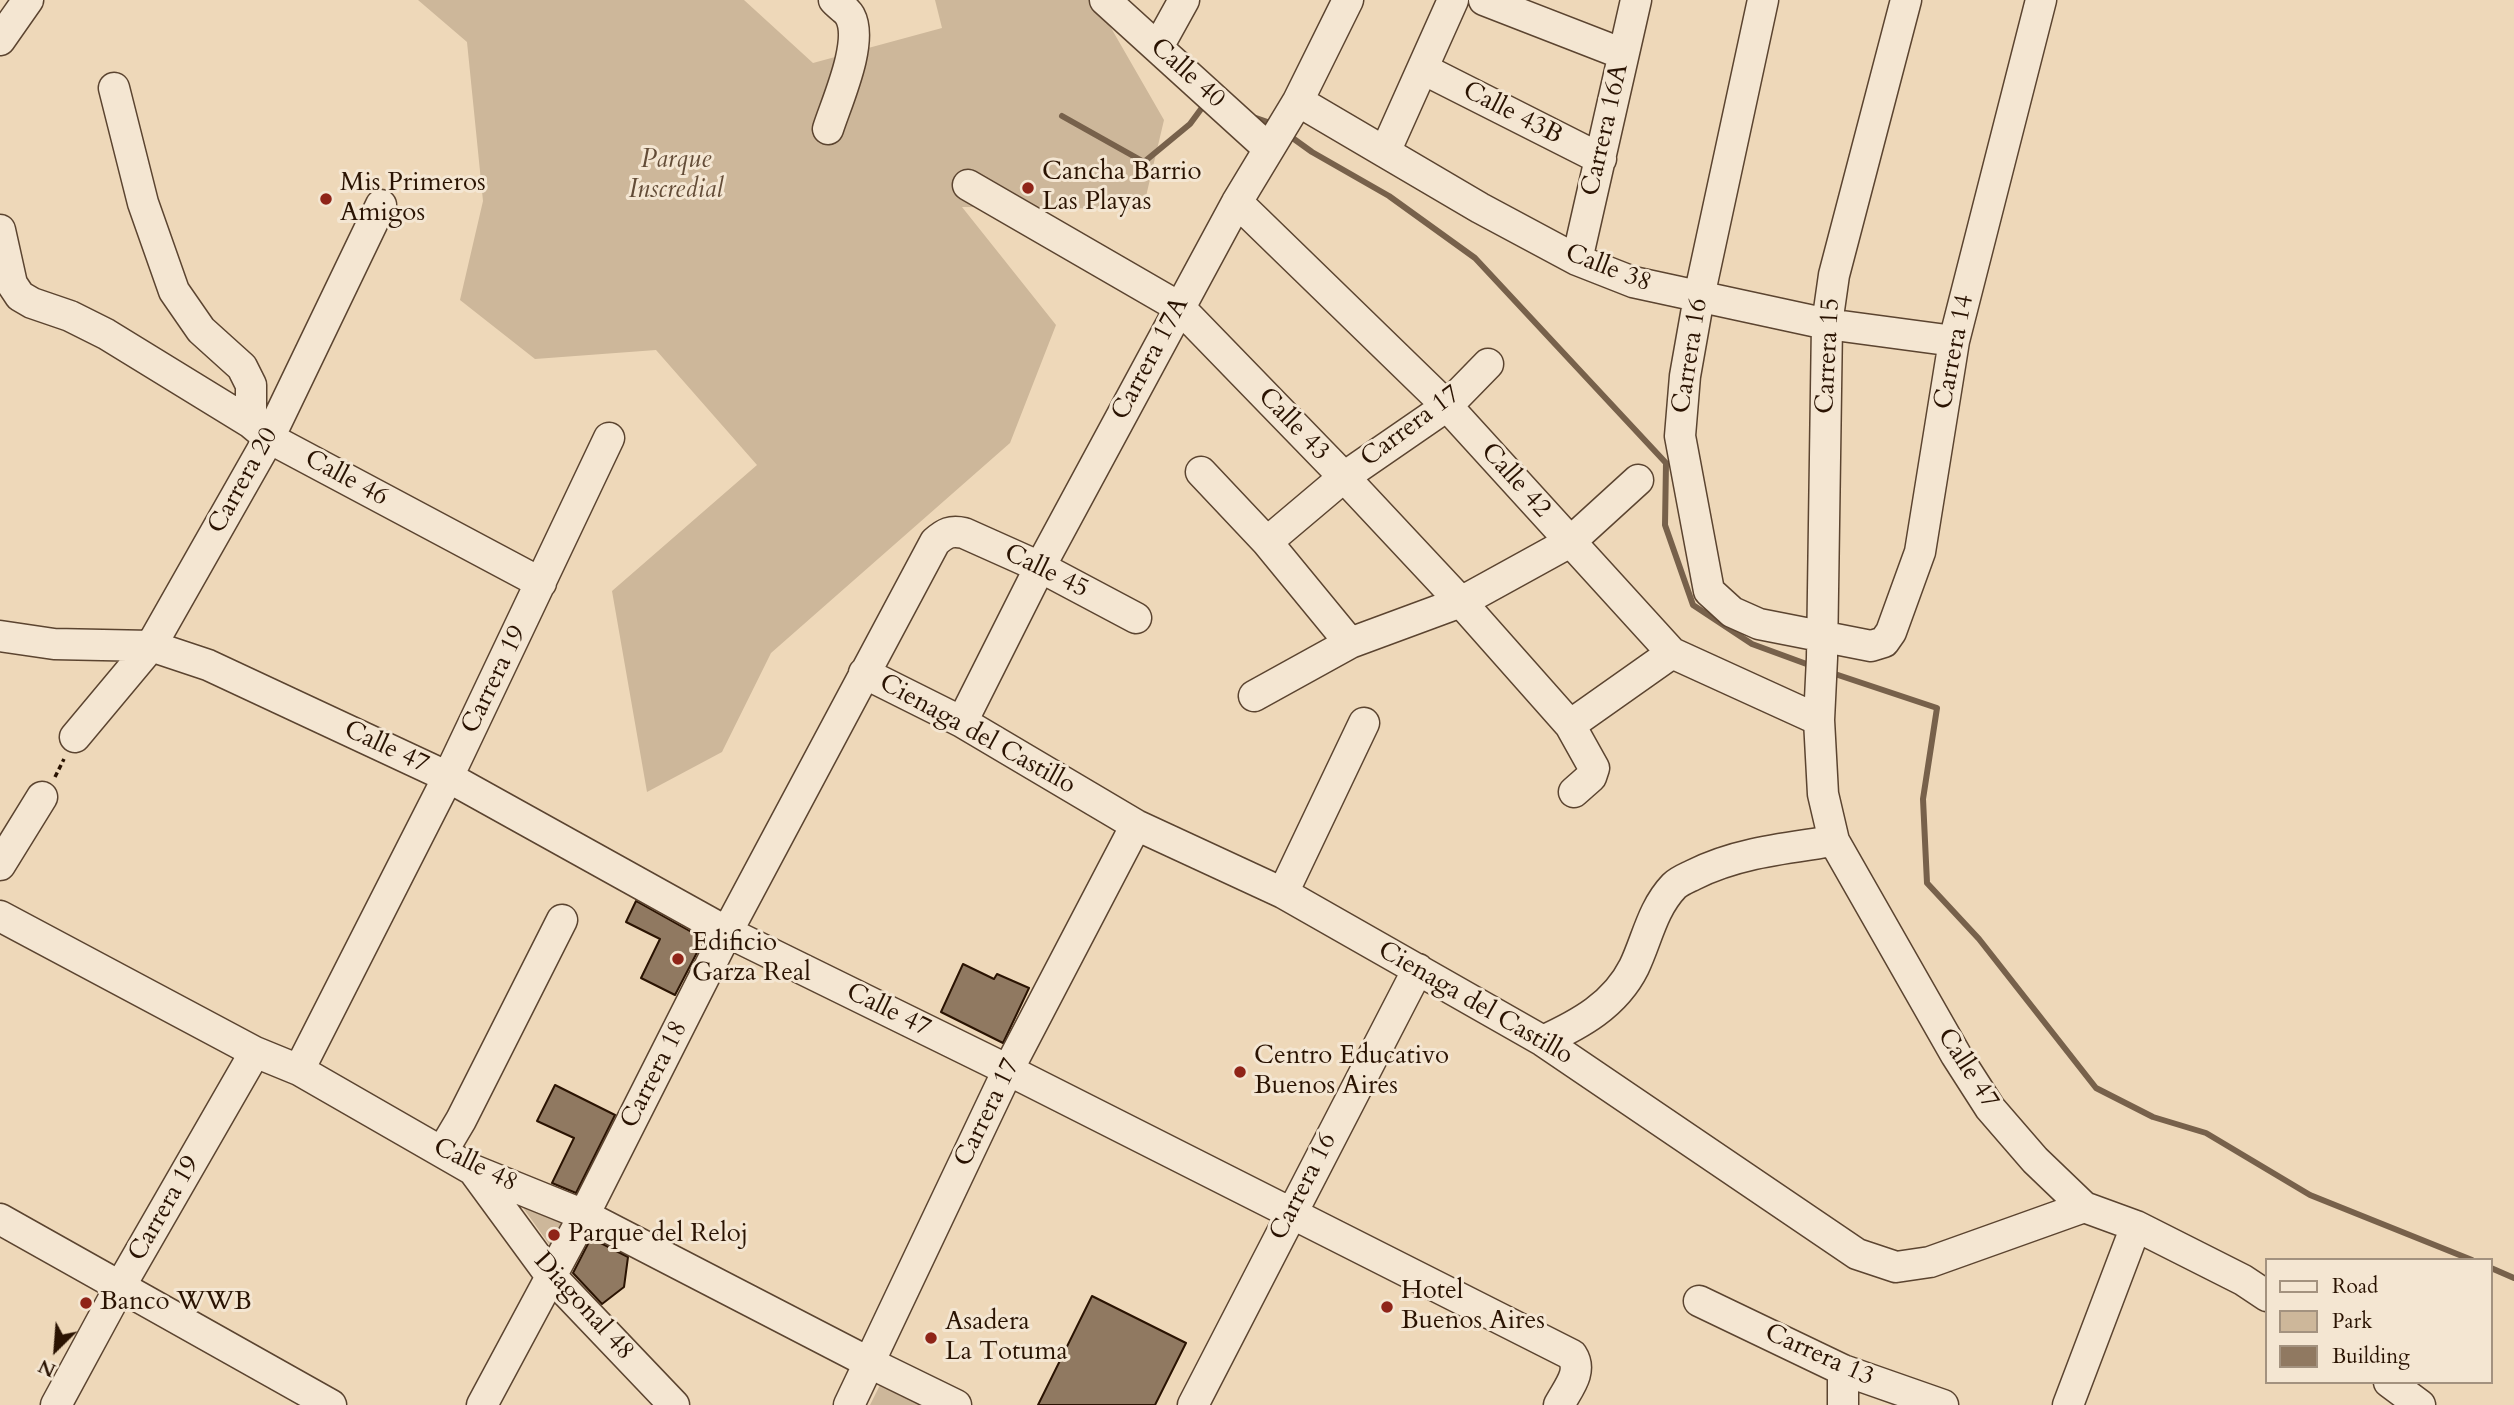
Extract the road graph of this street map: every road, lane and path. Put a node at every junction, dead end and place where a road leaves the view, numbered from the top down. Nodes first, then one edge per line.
1 (28, 0) edge
2 (834, 0) edge
3 (1105, 0) edge
4 (1184, 0) edge
5 (1348, 0) edge
6 (1453, 0) edge
7 (1484, 0) edge
8 (1636, 0) edge
9 (1763, 0) edge
10 (1906, 0) edge
11 (2041, 0) edge
12 (0, 40) edge
13 (1158, 47) junction
14 (1623, 54) junction
15 (1423, 69) junction
16 (114, 88) dead end
17 (1282, 127) junction
18 (828, 129) dead end
19 (1385, 152) junction
20 (1601, 159) junction
21 (968, 185) dead end
22 (1237, 202) junction
23 (380, 205) dead end
24 (0, 230) edge
25 (1577, 260) junction
26 (1699, 297) junction
27 (1179, 307) junction
28 (1827, 324) junction
29 (1954, 341) junction
30 (1488, 363) dead end
31 (1447, 406) junction
32 (260, 430) junction
33 (608, 438) dead end
34 (1201, 472) dead end
35 (1344, 477) junction
36 (1638, 480) dead end
37 (953, 530) joint
38 (1267, 542) junction
39 (1570, 542) junction
40 (1040, 567) junction
41 (541, 583) junction
42 (1461, 602) junction
43 (1136, 618) dead end
44 (0, 636) edge
45 (1350, 643) junction
46 (151, 646) junction
47 (1823, 647) junction
48 (1672, 653) junction
49 (864, 673) junction
50 (1254, 696) dead end
51 (1819, 707) junction
52 (962, 722) junction
53 (1364, 723) dead end
54 (1570, 725) junction
55 (75, 737) joint
56 (448, 777) junction
57 (1574, 792) dead end
58 (43, 797) joint
59 (1136, 825) junction
60 (1834, 841) junction
61 (0, 865) edge
62 (1283, 892) junction
63 (0, 916) edge
64 (562, 920) dead end
65 (727, 932) junction
66 (1418, 969) junction
67 (1544, 1041) junction
68 (255, 1052) junction
69 (299, 1070) junction
70 (1008, 1070) junction
71 (442, 1152) junction
72 (472, 1170) junction
73 (2084, 1207) junction
74 (1290, 1214) junction
75 (584, 1215) junction
76 (0, 1219) edge
77 (2136, 1226) junction
78 (550, 1275) junction
79 (121, 1285) junction
80 (2266, 1295) edge
81 (1699, 1301) dead end
82 (870, 1363) junction
83 (1843, 1370) junction
84 (2392, 1384) edge
85 (56, 1405) edge
86 (331, 1405) edge
87 (482, 1405) edge
88 (674, 1405) edge
89 (849, 1405) edge
90 (956, 1405) edge
91 (1193, 1405) edge
92 (1559, 1405) edge
93 (1843, 1405) edge
94 (1942, 1405) edge
95 (2068, 1405) edge
96 (2420, 1405) edge

1 - 12 street
2 - 18 street
3 - 13 street, Calle 40
4 - 13 street
5 - 17 street, Carrera 17A
6 - 15 street
7 - 14 street
8 - 14 street, Carrera 16A
9 - 26 street, Carrera 16
10 - 28 street, Carrera 15
11 - 29 street, Carrera 14
13 - 17 street, Calle 40
14 - 20 street, Carrera 16A
15 - 19 street
15 - 20 street, Calle 43B
16 - 32 street
17 - 19 street, Calle 38
17 - 22 street, Carrera 17A
19 - 25 street, Calle 38
20 - 25 street, Carrera 16A
21 - 27 street, Calle 43
22 - 27 street, Carrera 17A
22 - 31 street, Calle 42
23 - 32 street, Carrera 20
24 - 32 street, Calle 46
25 - 26 street, Calle 38
26 - 28 street, Calle 38
26 - 47 street, Carrera 16
27 - 35 street, Calle 43
27 - 40 street, Carrera 17A
28 - 29 street, Calle 38
28 - 47 street, Carrera 15
29 - 47 street, Carrera 14
30 - 31 street, Carrera 17
31 - 35 street, Carrera 17
31 - 39 street, Calle 42
32 - 41 street, Calle 46
32 - 46 street, Carrera 20
33 - 41 street, Carrera 19
34 - 38 street
35 - 38 street, Carrera 17
35 - 42 street, Calle 43
36 - 39 street
37 - 40 street, Calle 45
37 - 49 street, Carrera 18
38 - 45 street
39 - 42 street
39 - 48 street, Calle 42
40 - 43 street, Calle 45
40 - 52 street, Carrera 17A
41 - 56 street, Carrera 19
42 - 45 street
42 - 54 street, Calle 43
44 - 46 street, Calle 47
45 - 50 street
46 - 55 street, Carrera 20
46 - 56 street, Calle 47
47 - 51 street, Carrera 15
48 - 51 street, Calle 42
48 - 54 street
49 - 52 street, Cienaga del Castillo
49 - 65 street, Carrera 18
51 - 60 street, Calle 47
52 - 59 street, Cienaga del Castillo
53 - 62 street
54 - 57 street, Calle 43
55 - 58 path
56 - 65 street, Calle 47
56 - 69 street, Carrera 19
58 - 61 street
59 - 62 street, Cienaga del Castillo
59 - 70 street, Carrera 17
60 - 67 street
60 - 73 street, Calle 47
62 - 66 street, Cienaga del Castillo
63 - 68 street, Calle 48
64 - 71 street
65 - 70 street, Calle 47
65 - 75 street, Carrera 18
66 - 67 street, Cienaga del Castillo
66 - 74 street, Carrera 16
67 - 73 street, Cienaga del Castillo
68 - 69 street, Calle 48
68 - 79 street, Carrera 19
69 - 71 street, Calle 48
70 - 74 street, Calle 47
70 - 82 street, Carrera 17
71 - 72 street, Calle 48
72 - 75 street, Calle 48
72 - 78 street, Diagonal 48
73 - 77 street, Calle 47
74 - 91 street, Carrera 16
74 - 92 street, Calle 47
75 - 78 street, Carrera 18
75 - 82 street, Calle 48
76 - 79 street
77 - 80 street, Calle 47
77 - 95 street
78 - 87 street, Carrera 18
78 - 88 street, Diagonal 48
79 - 85 street, Carrera 19
79 - 86 street
81 - 83 street, Carrera 13
82 - 89 street, Carrera 17
82 - 90 street, Calle 48
83 - 93 street
83 - 94 street, Carrera 13
84 - 96 street

